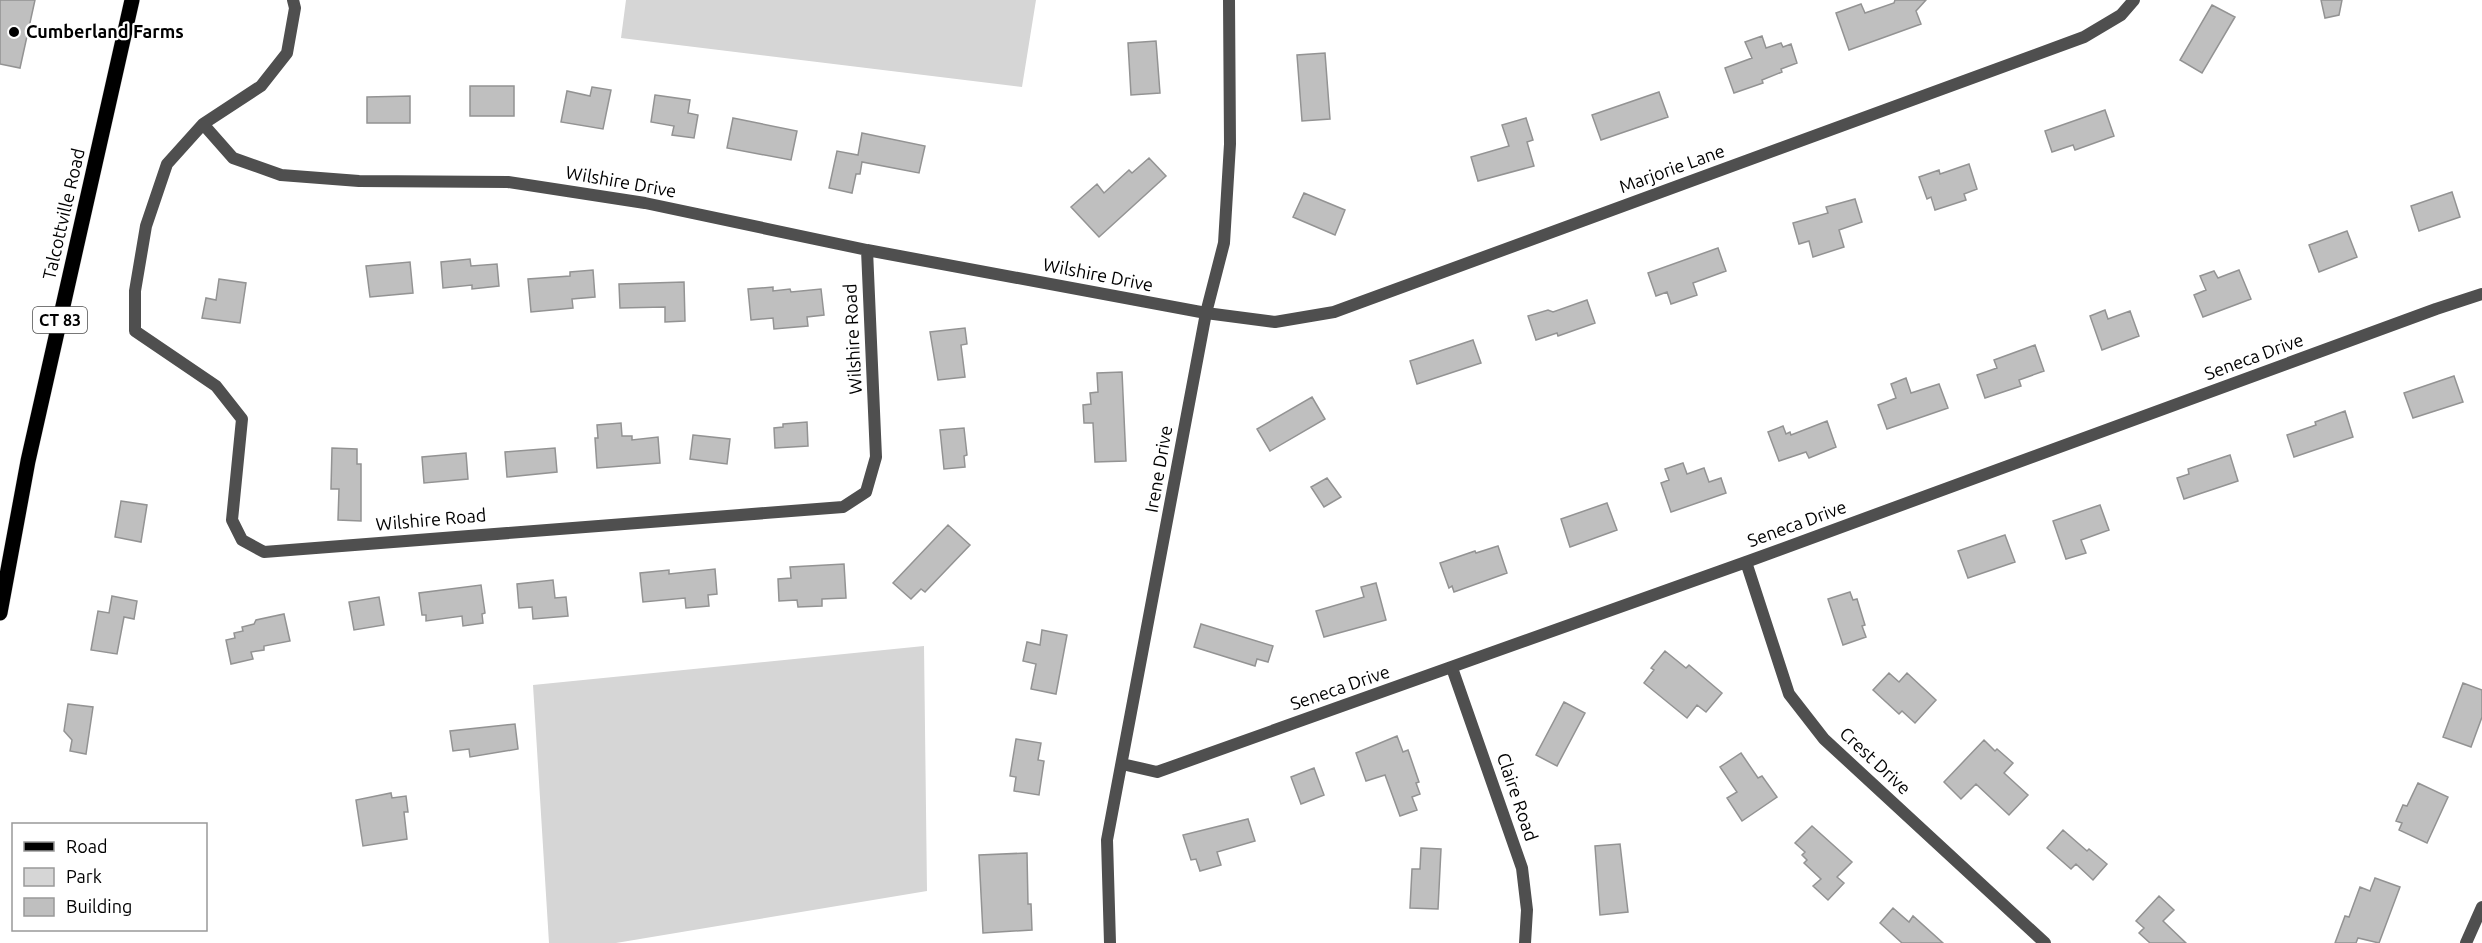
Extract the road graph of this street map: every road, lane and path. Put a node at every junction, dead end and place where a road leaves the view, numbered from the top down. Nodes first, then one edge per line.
1 (132, 0) edge
2 (292, 0) edge
3 (1229, 0) edge
4 (2134, 0) edge
5 (203, 124) junction
6 (867, 250) junction
7 (2482, 294) edge
8 (1206, 314) junction
9 (1746, 562) junction
10 (0, 613) edge
11 (1452, 668) junction
12 (1122, 765) junction
13 (2482, 907) edge
14 (1110, 943) edge
15 (1525, 943) edge
16 (2045, 943) edge
17 (2466, 943) edge

1 - 10 main road, Talcottville Road / CT 83
2 - 5 street
3 - 8 street, Irene Drive
4 - 8 street, Marjorie Lane
5 - 6 street, Wilshire Drive
5 - 6 street, Wilshire Road
6 - 8 street, Wilshire Drive
7 - 9 street, Seneca Drive
8 - 12 street, Irene Drive
9 - 11 street, Seneca Drive
9 - 16 street, Crest Drive
11 - 12 street, Seneca Drive
11 - 15 street, Claire Road
12 - 14 street, Irene Drive
13 - 17 street

